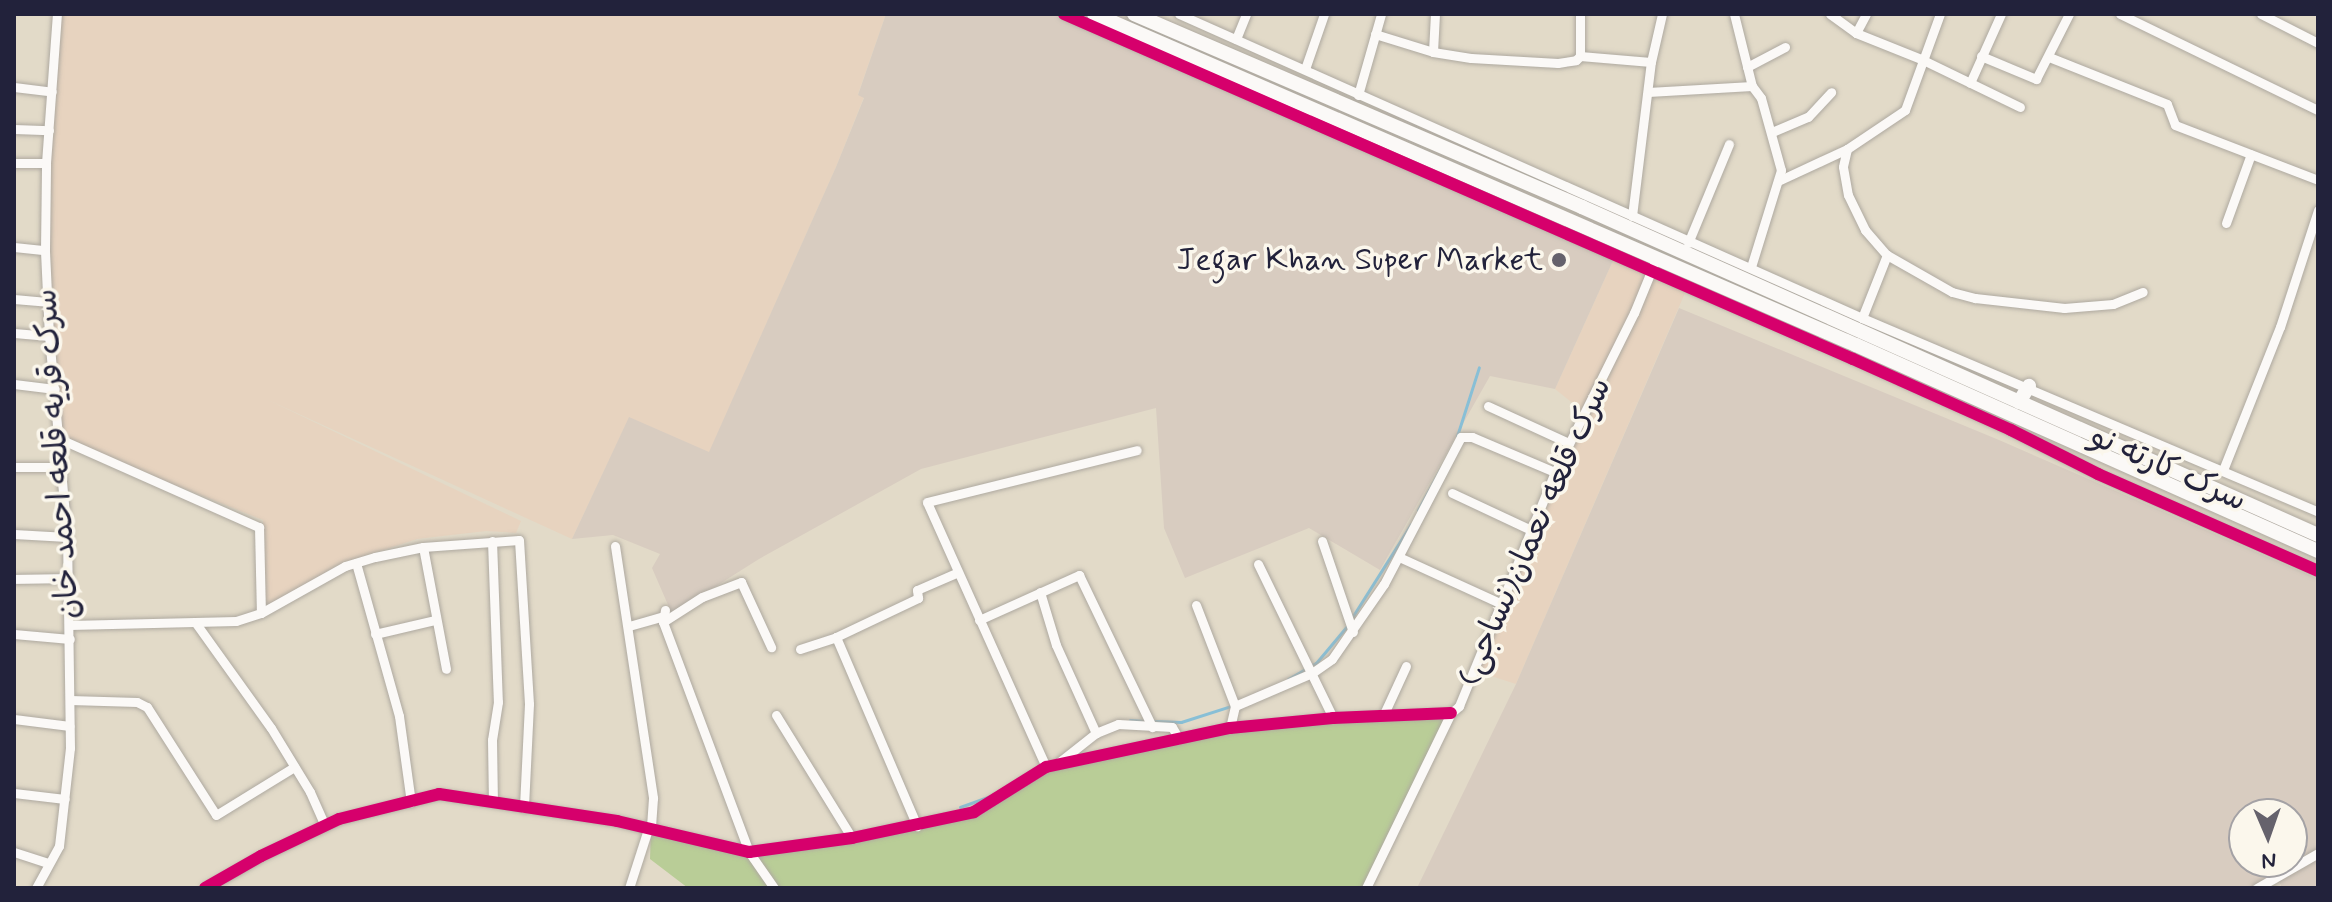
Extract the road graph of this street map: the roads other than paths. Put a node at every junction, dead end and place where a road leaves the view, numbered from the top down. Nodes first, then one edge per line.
1 (57, 14) edge
2 (1064, 14) edge
3 (1094, 14) edge
4 (1134, 14) edge
5 (1179, 14) edge
6 (1246, 14) edge
7 (1324, 14) edge
8 (1381, 14) edge
9 (1435, 14) edge
10 (1580, 14) edge
11 (1662, 14) edge
12 (1734, 14) edge
13 (1830, 14) edge
14 (1866, 14) edge
15 (1940, 14) edge
16 (2001, 14) edge
17 (2069, 14) edge
18 (2120, 14) edge
19 (2261, 14) edge
20 (1856, 33) junction
21 (1375, 34) junction
22 (1236, 39) junction
23 (2318, 43) edge
24 (1785, 47) dead end
25 (1433, 52) junction
26 (1580, 56) junction
27 (1981, 56) junction
28 (2049, 57) junction
29 (1921, 59) junction
30 (1651, 62) junction
31 (1747, 67) junction
32 (1305, 69) junction
33 (1970, 83) junction
34 (1752, 86) junction
35 (14, 87) edge
36 (52, 92) junction
37 (1648, 92) junction
38 (1831, 92) dead end
39 (1358, 95) junction
40 (2020, 107) dead end
41 (2318, 110) edge
42 (14, 129) edge
43 (49, 130) junction
44 (1772, 132) junction
45 (1729, 144) dead end
46 (1847, 149) junction
47 (2251, 154) junction
48 (14, 163) edge
49 (46, 163) junction
50 (1528, 177) junction
51 (2318, 180) edge
52 (1778, 181) junction
53 (2318, 210) edge
54 (1632, 216) junction
55 (1616, 222) junction
56 (2226, 223) dead end
57 (1609, 237) junction
58 (14, 247) edge
59 (1686, 247) junction
60 (45, 250) junction
61 (1887, 255) junction
62 (1654, 264) junction
63 (1751, 267) junction
64 (2143, 292) dead end
65 (14, 299) edge
66 (47, 302) junction
67 (1862, 318) junction
68 (14, 333) edge
69 (49, 336) junction
70 (14, 384) edge
71 (2029, 386) junction
72 (55, 389) junction
73 (1488, 406) dead end
74 (2016, 416) junction
75 (2068, 432) junction
76 (60, 439) junction
77 (1569, 443) junction
78 (1137, 450) dead end
79 (2140, 456) junction
80 (14, 467) edge
81 (62, 467) junction
82 (2223, 470) junction
83 (1555, 472) junction
84 (2138, 472) junction
85 (1452, 493) dead end
86 (2318, 512) edge
87 (1531, 530) junction
88 (14, 534) edge
89 (2318, 535) edge
90 (67, 537) junction
91 (492, 541) junction
92 (1322, 541) dead end
93 (615, 546) dead end
94 (423, 547) junction
95 (2318, 551) edge
96 (1399, 557) junction
97 (356, 563) junction
98 (1258, 564) dead end
99 (2318, 571) edge
100 (956, 573) junction
101 (68, 578) junction
102 (14, 579) edge
103 (1040, 592) junction
104 (1500, 603) junction
105 (1196, 605) dead end
106 (261, 613) junction
107 (664, 616) junction
108 (435, 620) junction
109 (979, 620) junction
110 (195, 622) junction
111 (70, 625) junction
112 (629, 626) junction
113 (1353, 632) junction
114 (14, 634) edge
115 (375, 634) junction
116 (836, 637) junction
117 (70, 639) junction
118 (771, 647) dead end
119 (800, 649) dead end
120 (1406, 666) dead end
121 (446, 669) dead end
122 (1312, 673) junction
123 (70, 700) junction
124 (1235, 706) junction
125 (1451, 713) junction
126 (776, 715) dead end
127 (1383, 716) junction
128 (1333, 718) junction
129 (14, 719) edge
130 (70, 726) junction
131 (1152, 727) junction
132 (1230, 728) junction
133 (1096, 733) junction
134 (1179, 739) junction
135 (1051, 766) junction
136 (294, 767) junction
137 (14, 793) edge
138 (65, 799) junction
139 (411, 802) junction
140 (493, 802) junction
141 (524, 808) junction
142 (325, 826) junction
143 (917, 826) junction
144 (650, 830) junction
145 (852, 838) junction
146 (14, 852) edge
147 (749, 852) junction
148 (2318, 853) edge
149 (48, 863) junction
150 (2274, 883) edge
151 (36, 888) edge
152 (205, 888) edge
153 (629, 888) edge
154 (774, 888) edge
155 (1366, 888) edge
156 (2257, 888) edge

1 - 36 street, سرک قریه قلعه احمد خان
2 - 62 street
3 - 57 highway, سرک کارته نو
4 - 50 highway
5 - 22 street
6 - 22 street
7 - 32 street
8 - 21 street
9 - 25 street
10 - 26 street
11 - 30 street
12 - 31 street
13 - 20 street
14 - 20 street
15 - 29 street
16 - 27 street
17 - 28 street
18 - 41 street
19 - 23 street
20 - 29 street
21 - 25 street
21 - 39 street
22 - 32 street
24 - 31 street
25 - 26 street
26 - 30 street
27 - 28 street
27 - 33 street
28 - 47 street
29 - 33 street
29 - 46 street
30 - 37 street
31 - 34 street
32 - 39 street
33 - 40 street
34 - 37 street
34 - 44 street
35 - 36 street
36 - 43 street, سرک قریه قلعه احمد خان
37 - 54 street
38 - 44 street
39 - 50 street
42 - 43 street
43 - 49 street, سرک قریه قلعه احمد خان
44 - 52 street
45 - 59 street
46 - 52 street
46 - 61 street
47 - 51 street
47 - 56 street
48 - 49 street
49 - 60 street, سرک قریه قلعه احمد خان
50 - 54 street
50 - 55 highway
52 - 63 street
53 - 82 street
54 - 59 street
55 - 57 highway
55 - 59 highway
57 - 62 highway, سرک کارته نو
58 - 60 street
59 - 63 street
59 - 74 highway
60 - 66 street, سرک قریه قلعه احمد خان
61 - 64 street
61 - 67 street
62 - 74 highway, سرک کارته نو
62 - 77 street, سرک قلعه نعمان(نساجی)
63 - 67 street
65 - 66 street
66 - 69 street, سرک قریه قلعه احمد خان
67 - 71 street
68 - 69 street
69 - 72 street, سرک قریه قلعه احمد خان
70 - 72 street
71 - 74 highway
71 - 82 street
72 - 76 street, سرک قریه قلعه احمد خان
73 - 77 street
74 - 75 highway, سرک کارته نو
74 - 99 street
75 - 79 highway, سرک کارته نو
75 - 84 highway, سرک کارته نو
76 - 81 street, سرک قریه قلعه احمد خان
76 - 106 street
77 - 83 street, سرک قلعه نعمان(نساجی)
78 - 100 street
79 - 84 highway
79 - 89 highway, سرک کارته نو
80 - 81 street
81 - 90 street, سرک قریه قلعه احمد خان
82 - 86 street
83 - 87 street, سرک قلعه نعمان(نساجی)
83 - 96 street
84 - 95 highway, سرک کارته نو
85 - 87 street
87 - 104 street, سرک قلعه نعمان(نساجی)
88 - 90 street
90 - 101 street, سرک قریه قلعه احمد خان
91 - 94 street
91 - 140 street
91 - 141 street
92 - 113 street
93 - 112 street
94 - 97 street
94 - 108 street
96 - 104 street
96 - 113 street
97 - 106 street
97 - 115 street
98 - 122 street
100 - 109 street
100 - 116 street
101 - 102 street
101 - 111 street, سرک قریه قلعه احمد خان
103 - 109 street
103 - 131 street
103 - 133 street
104 - 125 street, سرک قلعه نعمان(نساجی)
105 - 124 street
106 - 110 street
107 - 112 street
107 - 118 street
107 - 147 street
108 - 115 street
108 - 121 street
109 - 135 street
110 - 111 street
110 - 136 street
111 - 117 street, سرک قریه قلعه احمد خان
112 - 144 street
113 - 122 street
114 - 117 street
115 - 139 street
116 - 119 street
116 - 143 street
117 - 123 street, سرک قریه قلعه احمد خان
120 - 127 street
122 - 124 street
122 - 128 street
123 - 130 street, سرک قریه قلعه احمد خان
123 - 136 street
124 - 132 street
125 - 127 street
125 - 155 street, سرک قلعه نعمان(نساجی)
126 - 145 street
127 - 128 street
128 - 132 street
129 - 130 street
130 - 138 street, سرک قریه قلعه احمد خان
131 - 133 street
131 - 134 street
132 - 134 street
133 - 135 street
134 - 135 street
135 - 143 street
136 - 142 street
137 - 138 street
138 - 149 street, سرک قریه قلعه احمد خان
139 - 140 street
139 - 142 street
140 - 141 street
141 - 144 street
142 - 152 street
143 - 145 street
144 - 147 street
144 - 153 street
145 - 147 street
146 - 149 street
147 - 154 street
148 - 150 street
149 - 151 street, سرک قریه قلعه احمد خان
150 - 156 street

